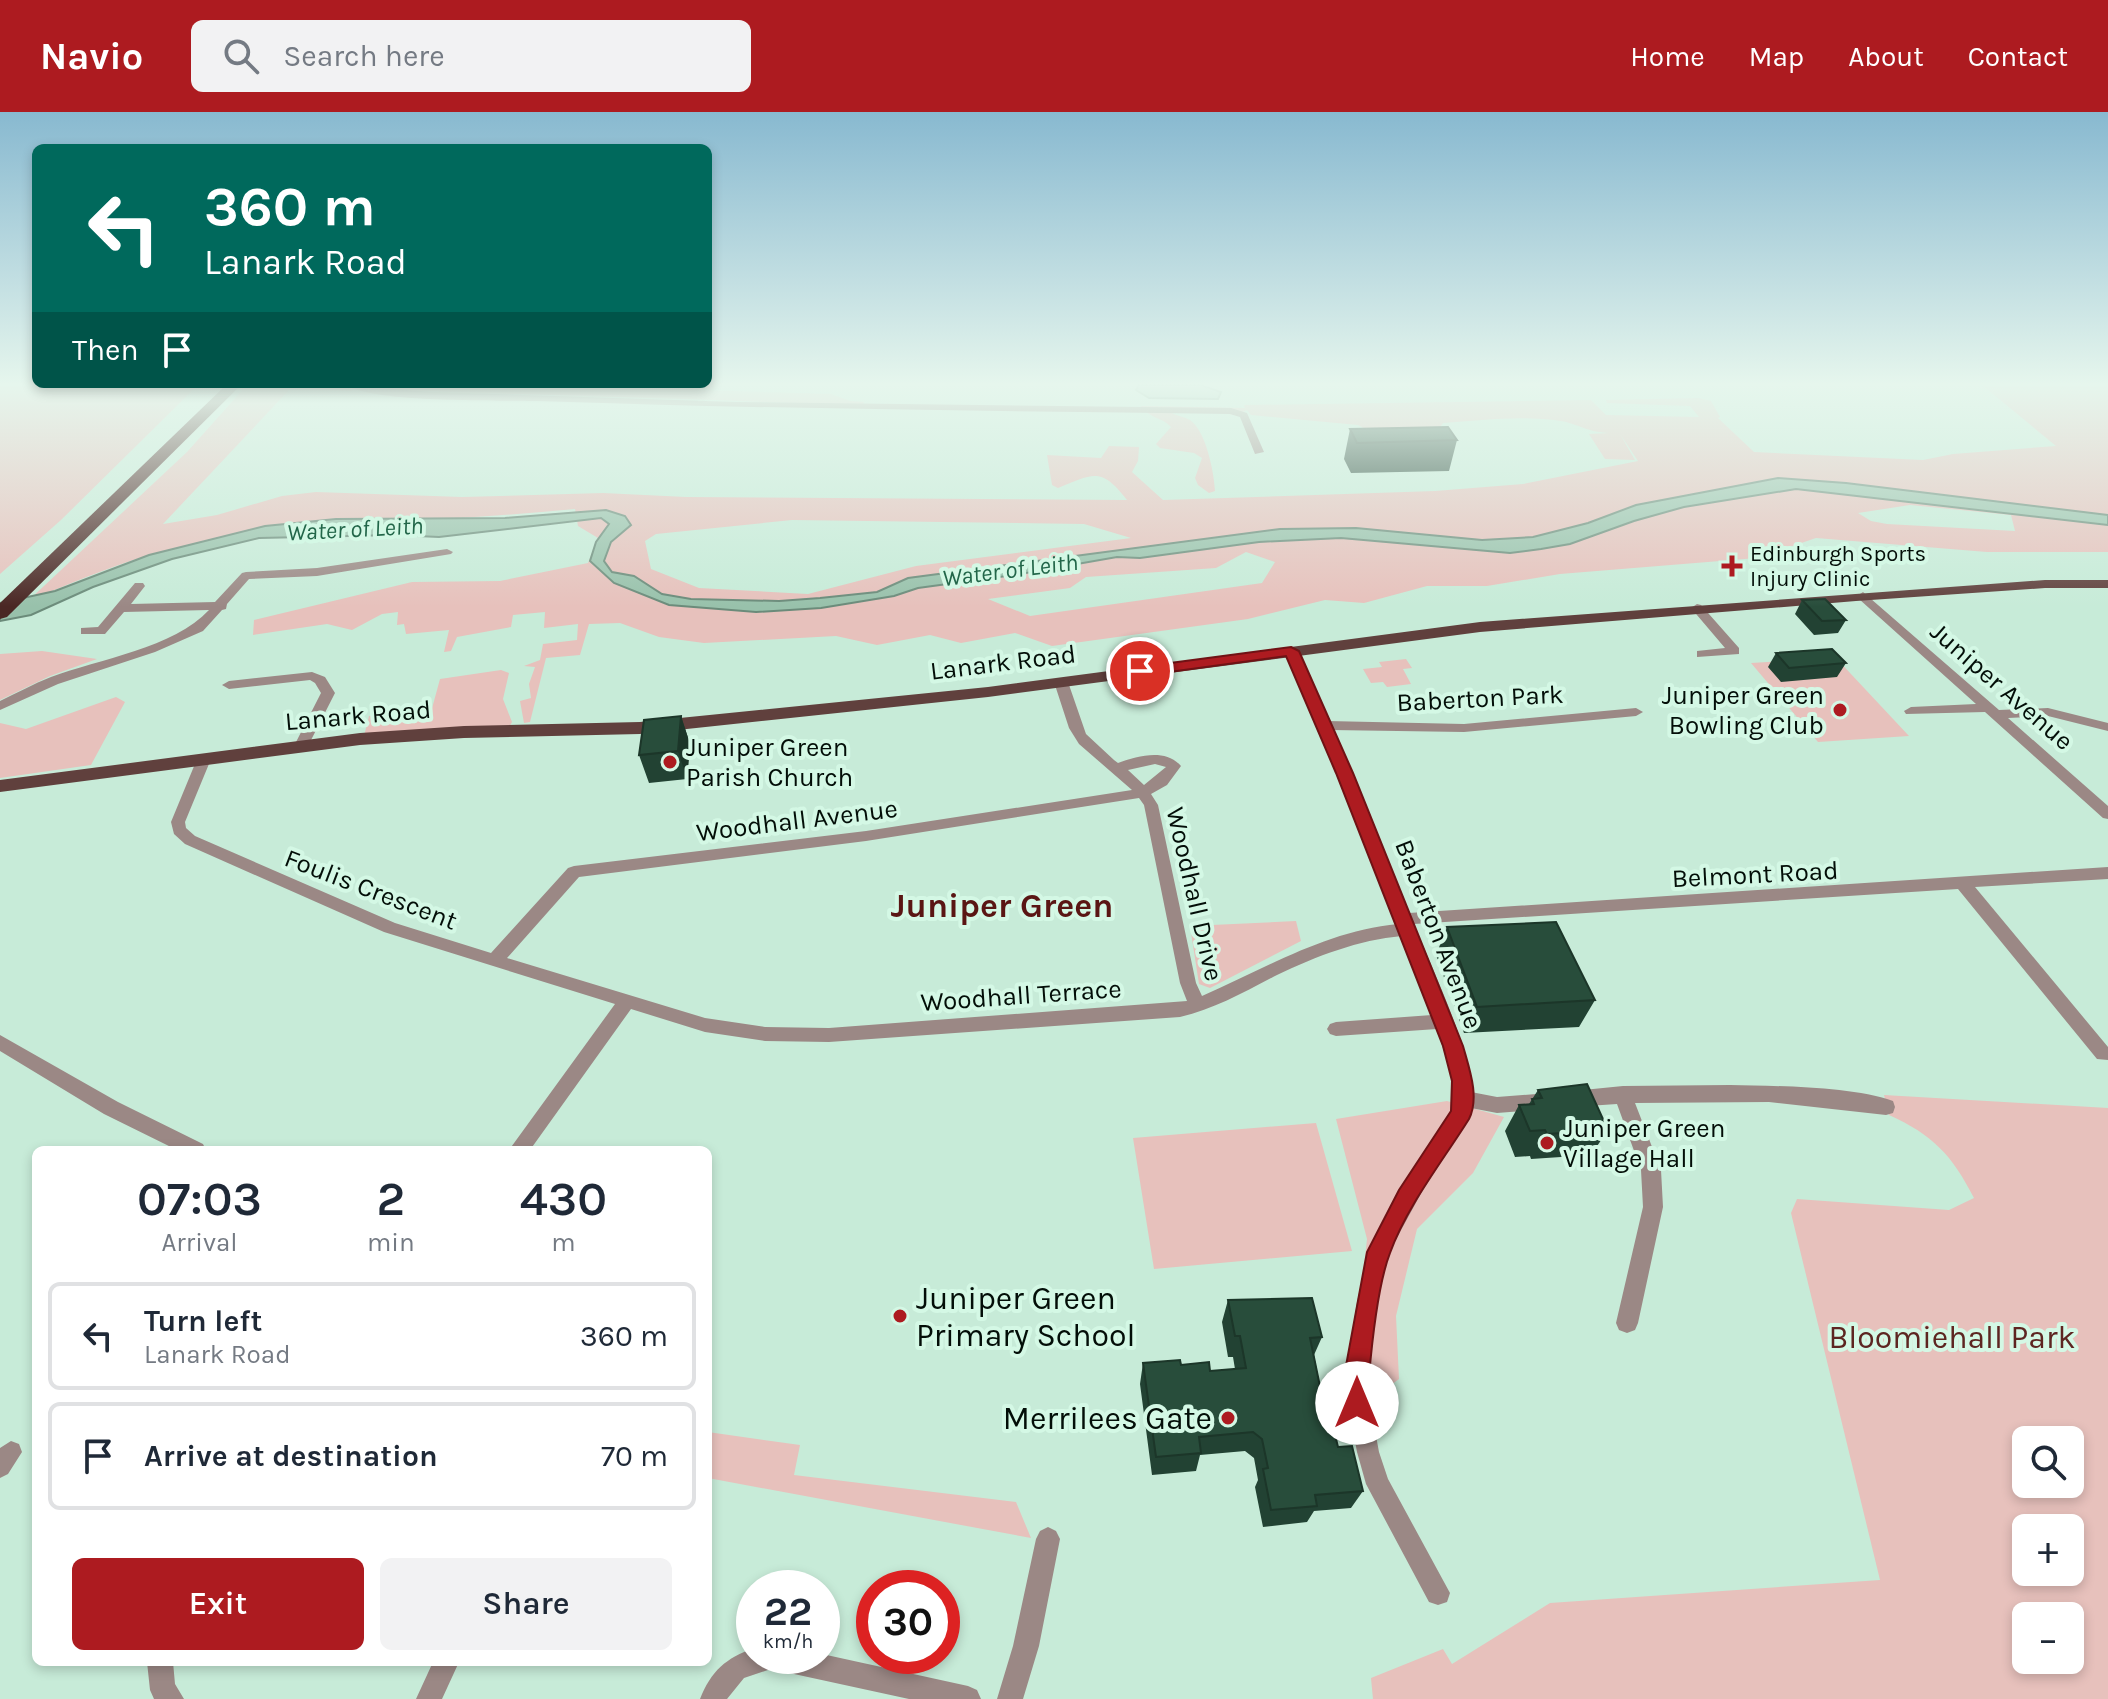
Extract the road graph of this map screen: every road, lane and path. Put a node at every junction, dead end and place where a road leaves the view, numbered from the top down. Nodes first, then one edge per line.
1 (141, 459) edge
2 (159, 459) edge
3 (447, 552) dead end
4 (2108, 584) edge
5 (139, 586) dead end
6 (0, 593) edge
7 (1863, 596) junction
8 (222, 606) junction
9 (121, 608) junction
10 (1697, 608) junction
11 (0, 613) edge
12 (85, 631) dead end
13 (1291, 651) junction
14 (1702, 654) dead end
15 (1061, 682) junction
16 (229, 685) dead end
17 (0, 706) edge
18 (1911, 711) dead end
19 (1991, 711) junction
20 (1636, 712) dead end
21 (1325, 725) junction
22 (2108, 727) edge
23 (301, 746) junction
24 (204, 759) junction
25 (1119, 768) junction
26 (0, 786) edge
27 (1144, 792) junction
28 (2108, 814) edge
29 (2108, 873) edge
30 (1963, 884) junction
31 (1406, 924) junction
32 (494, 961) junction
33 (626, 1002) junction
34 (1198, 1007) junction
35 (1444, 1021) junction
36 (1336, 1029) dead end
37 (0, 1042) edge
38 (2103, 1054) dead end
39 (1623, 1094) junction
40 (1464, 1099) junction
41 (1886, 1107) dead end
42 (188, 1146) edge
43 (522, 1146) edge
44 (1627, 1323) dead end
45 (1048, 1539) dead end
46 (1438, 1593) dead end
47 (160, 1666) edge
48 (444, 1666) edge
49 (171, 1699) edge
50 (429, 1699) edge
51 (713, 1699) edge
52 (968, 1699) edge
53 (1010, 1699) edge

1 - 6 highway
2 - 11 highway
3 - 8 street
4 - 7 main road, Lanark Road
5 - 9 street
7 - 10 main road, Lanark Road
7 - 19 street, Juniper Avenue
8 - 9 street
8 - 17 street
9 - 12 street
10 - 13 main road, Lanark Road
10 - 14 street
13 - 15 main road, Lanark Road
13 - 21 street, Baberton Avenue
15 - 23 main road, Lanark Road
15 - 25 street, Woodhall Drive
16 - 23 street
18 - 19 street
19 - 22 street
19 - 28 street, Juniper Avenue
20 - 21 street, Baberton Park
21 - 31 street, Baberton Avenue
23 - 24 main road, Lanark Road
24 - 26 main road, Lanark Road
24 - 32 street, Foulis Crescent
25 - 27 street, Woodhall Drive
25 - 27 street, Woodhall Drive
27 - 32 street, Woodhall Avenue
27 - 34 street, Woodhall Drive
29 - 30 street, Belmont Road
30 - 31 street, Belmont Road
30 - 38 street
31 - 34 street, Woodhall Terrace
31 - 35 street, Baberton Avenue
32 - 33 street, Foulis Crescent
33 - 34 street, Woodhall Terrace
33 - 43 street
35 - 36 street
35 - 40 street, Baberton Avenue
37 - 42 street
39 - 40 street
39 - 41 street
39 - 44 street
40 - 46 street
45 - 53 street
47 - 49 street
48 - 50 street
51 - 52 street

